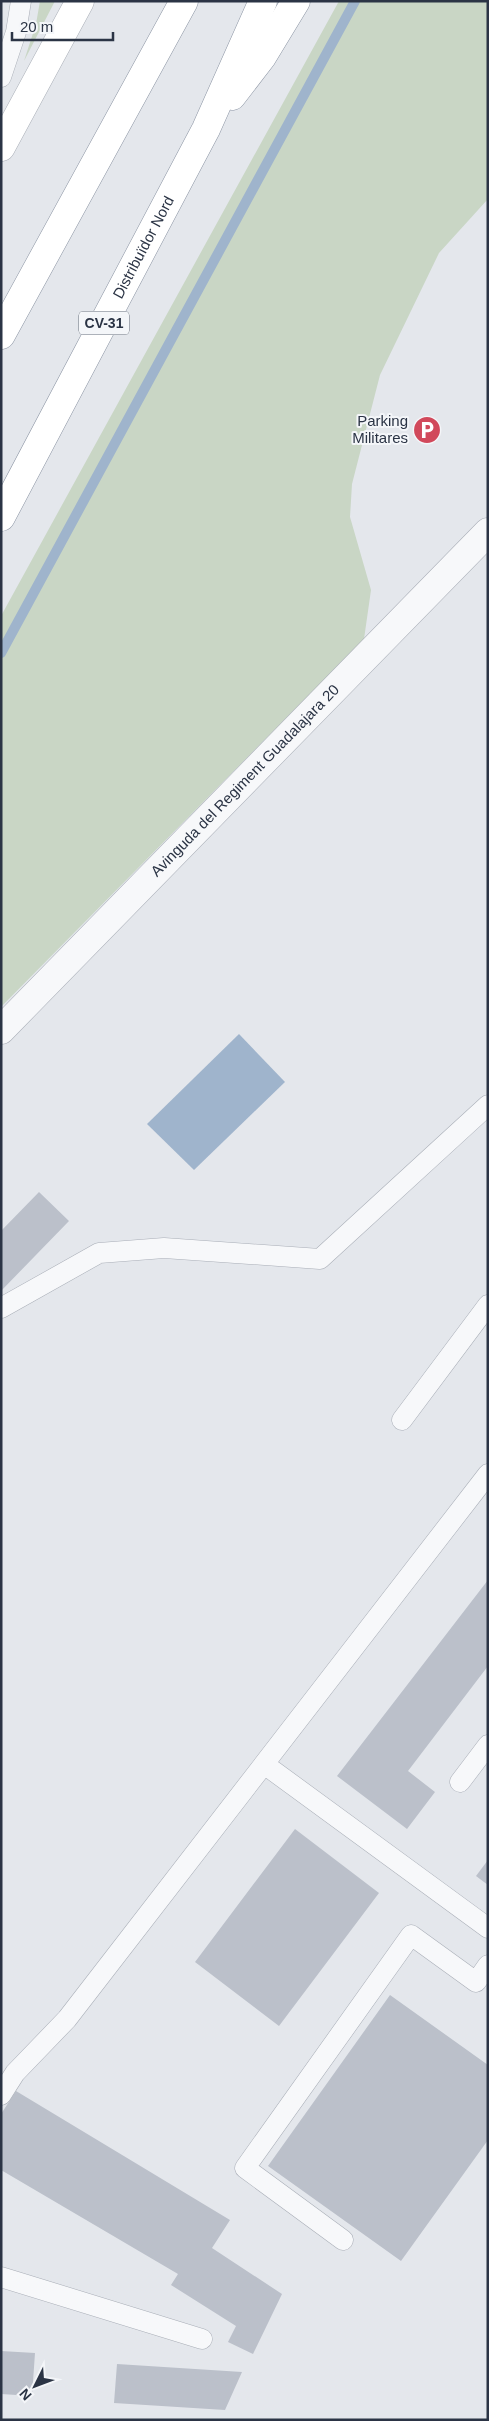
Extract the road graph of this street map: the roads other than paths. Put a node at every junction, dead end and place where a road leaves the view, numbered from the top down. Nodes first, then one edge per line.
1 (21, 1) edge
2 (80, 1) edge
3 (184, 1) edge
4 (263, 1) edge
5 (296, 1) edge
6 (1, 78) edge
7 (206, 129) junction
8 (1, 147) edge
9 (1, 335) edge
10 (1, 517) edge
11 (488, 532) edge
12 (1, 1030) edge
13 (488, 1105) edge
14 (488, 1305) edge
15 (1, 1308) edge
16 (402, 1420) dead end
17 (486, 1479) edge
18 (488, 1745) edge
19 (264, 1764) junction
20 (460, 1782) dead end
21 (488, 1928) edge
22 (488, 1965) edge
23 (8, 2069) edge
24 (1, 2095) edge
25 (343, 2240) dead end
26 (1, 2277) edge
27 (202, 2339) dead end

1 - 6 lane
2 - 8 main road
3 - 9 main road
4 - 7 main road, Distribuïdor Nord / CV-31
5 - 7 main road
7 - 10 main road, Distribuïdor Nord / CV-31
11 - 12 street, Avinguda del Regiment Guadalajara 20
13 - 15 lane
14 - 16 lane
17 - 19 lane
18 - 20 lane
19 - 21 lane
19 - 23 lane
22 - 25 lane
23 - 24 lane
26 - 27 lane

